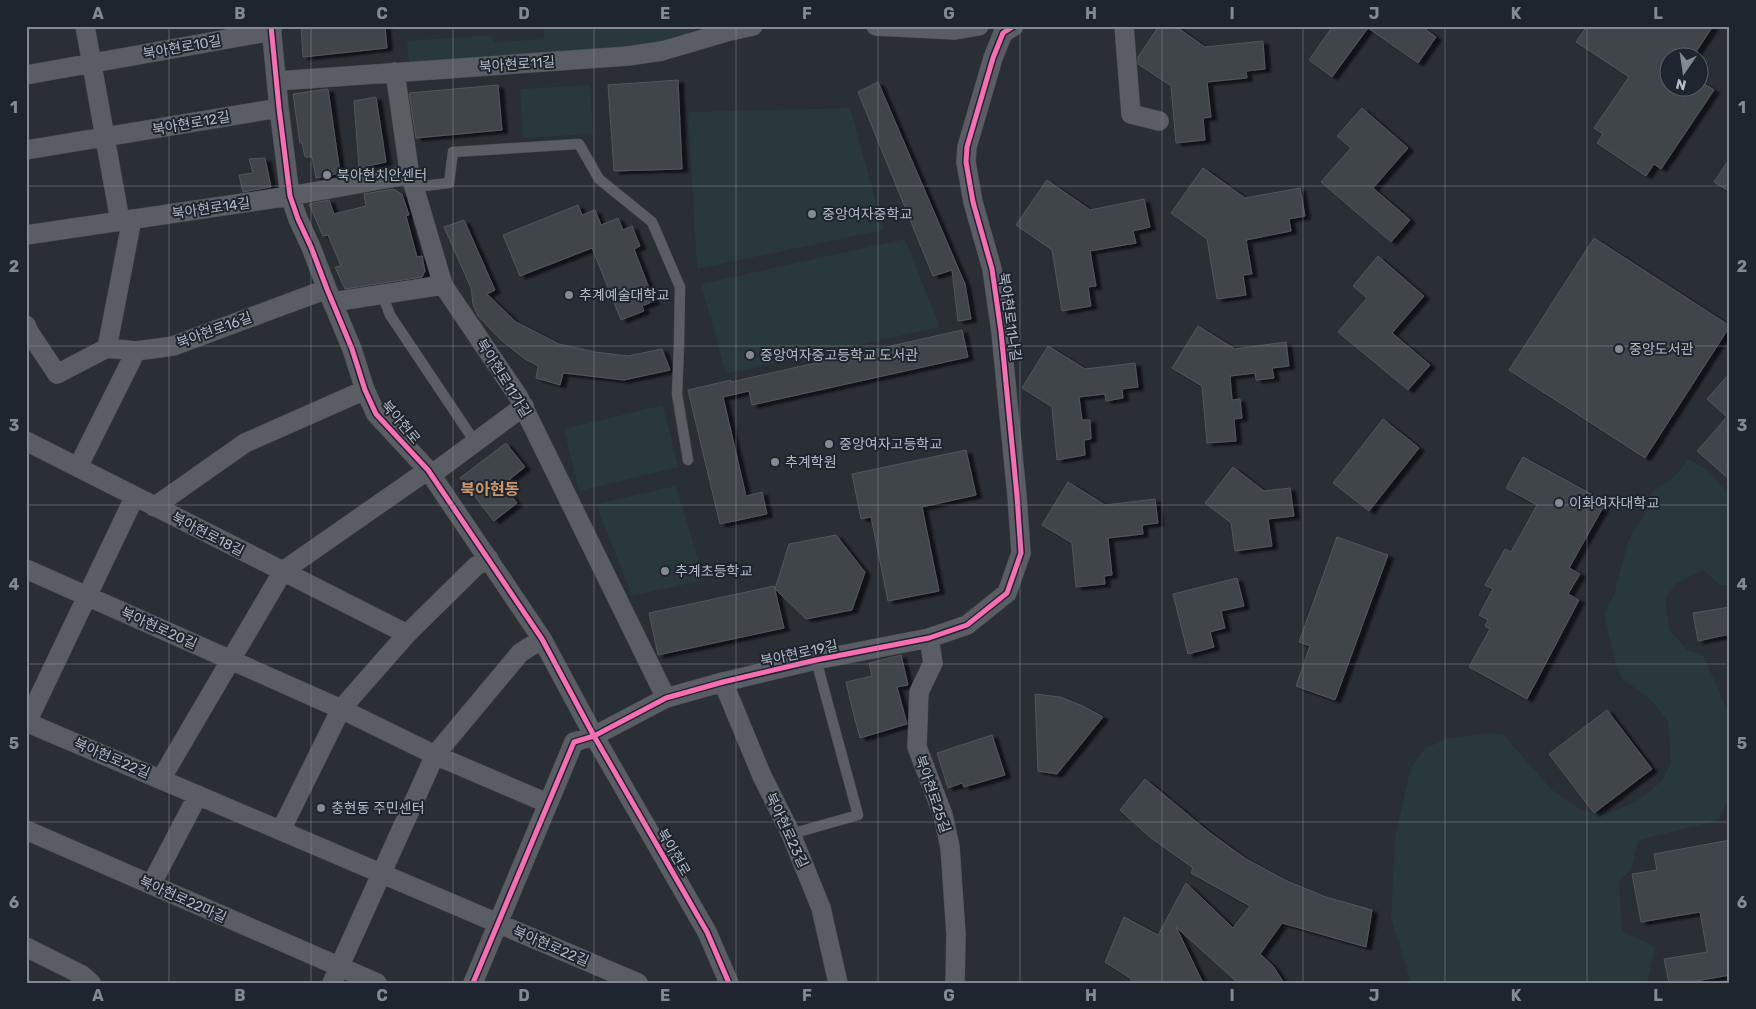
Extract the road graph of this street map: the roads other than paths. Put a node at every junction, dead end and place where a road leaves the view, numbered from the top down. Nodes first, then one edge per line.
1 (84, 26) edge
2 (753, 26) edge
3 (876, 26) edge
4 (979, 26) edge
5 (1014, 26) edge
6 (1124, 26) edge
7 (272, 29) edge
8 (92, 63) junction
9 (395, 72) junction
10 (26, 75) edge
11 (277, 81) junction
12 (278, 108) junction
13 (1160, 120) dead end
14 (104, 137) junction
15 (26, 150) edge
16 (412, 178) junction
17 (290, 196) junction
18 (126, 220) junction
19 (26, 234) edge
20 (443, 285) junction
21 (382, 294) junction
22 (329, 296) junction
23 (26, 325) edge
24 (107, 348) junction
25 (136, 350) junction
26 (365, 390) junction
27 (524, 406) junction
28 (26, 441) edge
29 (475, 442) junction
30 (688, 460) dead end
31 (78, 467) junction
32 (430, 472) junction
33 (134, 496) junction
34 (154, 507) junction
35 (489, 559) junction
36 (26, 569) edge
37 (283, 571) junction
38 (1007, 593) joint
39 (87, 596) junction
40 (407, 634) junction
41 (929, 638) junction
42 (542, 640) junction
43 (231, 660) junction
44 (816, 660) junction
45 (723, 682) junction
46 (666, 698) junction
47 (341, 709) junction
48 (26, 722) edge
49 (594, 736) junction
50 (435, 755) junction
51 (161, 779) junction
52 (198, 795) junction
53 (547, 803) junction
54 (26, 830) edge
55 (281, 830) junction
56 (791, 834) junction
57 (382, 873) junction
58 (151, 884) junction
59 (499, 924) junction
60 (26, 947) edge
61 (336, 975) edge
62 (611, 977) edge
63 (91, 983) edge
64 (377, 983) edge
65 (473, 983) edge
66 (638, 983) edge
67 (729, 983) edge
68 (838, 983) edge
69 (955, 983) edge

1 - 8 street
2 - 9 street, 북아현로11길
3 - 4 street
5 - 38 street, 북아현로11나길
6 - 13 street
7 - 8 street, 북아현로10길
7 - 11 street, 북아현로
8 - 10 street, 북아현로10길
8 - 14 street
9 - 11 street, 북아현로11길
9 - 16 street, 북아현로11가길
11 - 12 street, 북아현로
12 - 14 street, 북아현로12길
12 - 17 street, 북아현로
14 - 15 street, 북아현로12길
14 - 18 street
16 - 17 street
16 - 20 street, 북아현로11가길
16 - 30 lane
17 - 18 street, 북아현로14길
17 - 22 street, 북아현로
18 - 19 street, 북아현로14길
18 - 24 street
20 - 21 street, 북아현로16길
20 - 27 street, 북아현로11가길
21 - 22 street, 북아현로16길
21 - 29 lane
22 - 25 street, 북아현로16길
22 - 26 street, 북아현로
23 - 24 street
24 - 25 street
25 - 31 street
26 - 32 street, 북아현로
26 - 34 street
27 - 29 street
27 - 46 street, 북아현로11가길
28 - 31 street, 북아현로18길
29 - 32 street
31 - 33 street, 북아현로18길
32 - 35 street, 북아현로
32 - 37 street
33 - 34 street, 북아현로18길
33 - 39 street
34 - 37 street, 북아현로18길
35 - 40 street
35 - 42 street, 북아현로
36 - 39 street, 북아현로20길
37 - 40 street, 북아현로18길
37 - 43 street
38 - 41 street, 북아현로19길
39 - 43 street, 북아현로20길
39 - 48 street
40 - 47 street
41 - 44 street, 북아현로19길
41 - 69 street, 북아현로25길
42 - 49 street, 북아현로
42 - 50 street
43 - 47 street, 북아현로20길
43 - 51 street
44 - 45 street, 북아현로19길
44 - 56 lane
45 - 46 street, 북아현로19길
45 - 56 street, 북아현로23길
46 - 49 street, 북아현로19길
47 - 50 street, 북아현로20길
47 - 55 street
48 - 51 street, 북아현로22길
49 - 53 street
49 - 67 street, 북아현로
50 - 53 street, 북아현로20길
50 - 57 street
51 - 52 street, 북아현로22길
52 - 55 street, 북아현로22길
52 - 58 street
53 - 59 street
54 - 58 street, 북아현로22마길
55 - 57 street, 북아현로22길
56 - 68 street, 북아현로23길
57 - 59 street, 북아현로22길
57 - 61 street
58 - 61 street, 북아현로22마길
59 - 62 street, 북아현로22길
59 - 65 street
60 - 63 street
61 - 64 street, 북아현로22마길
62 - 66 street, 북아현로22길

